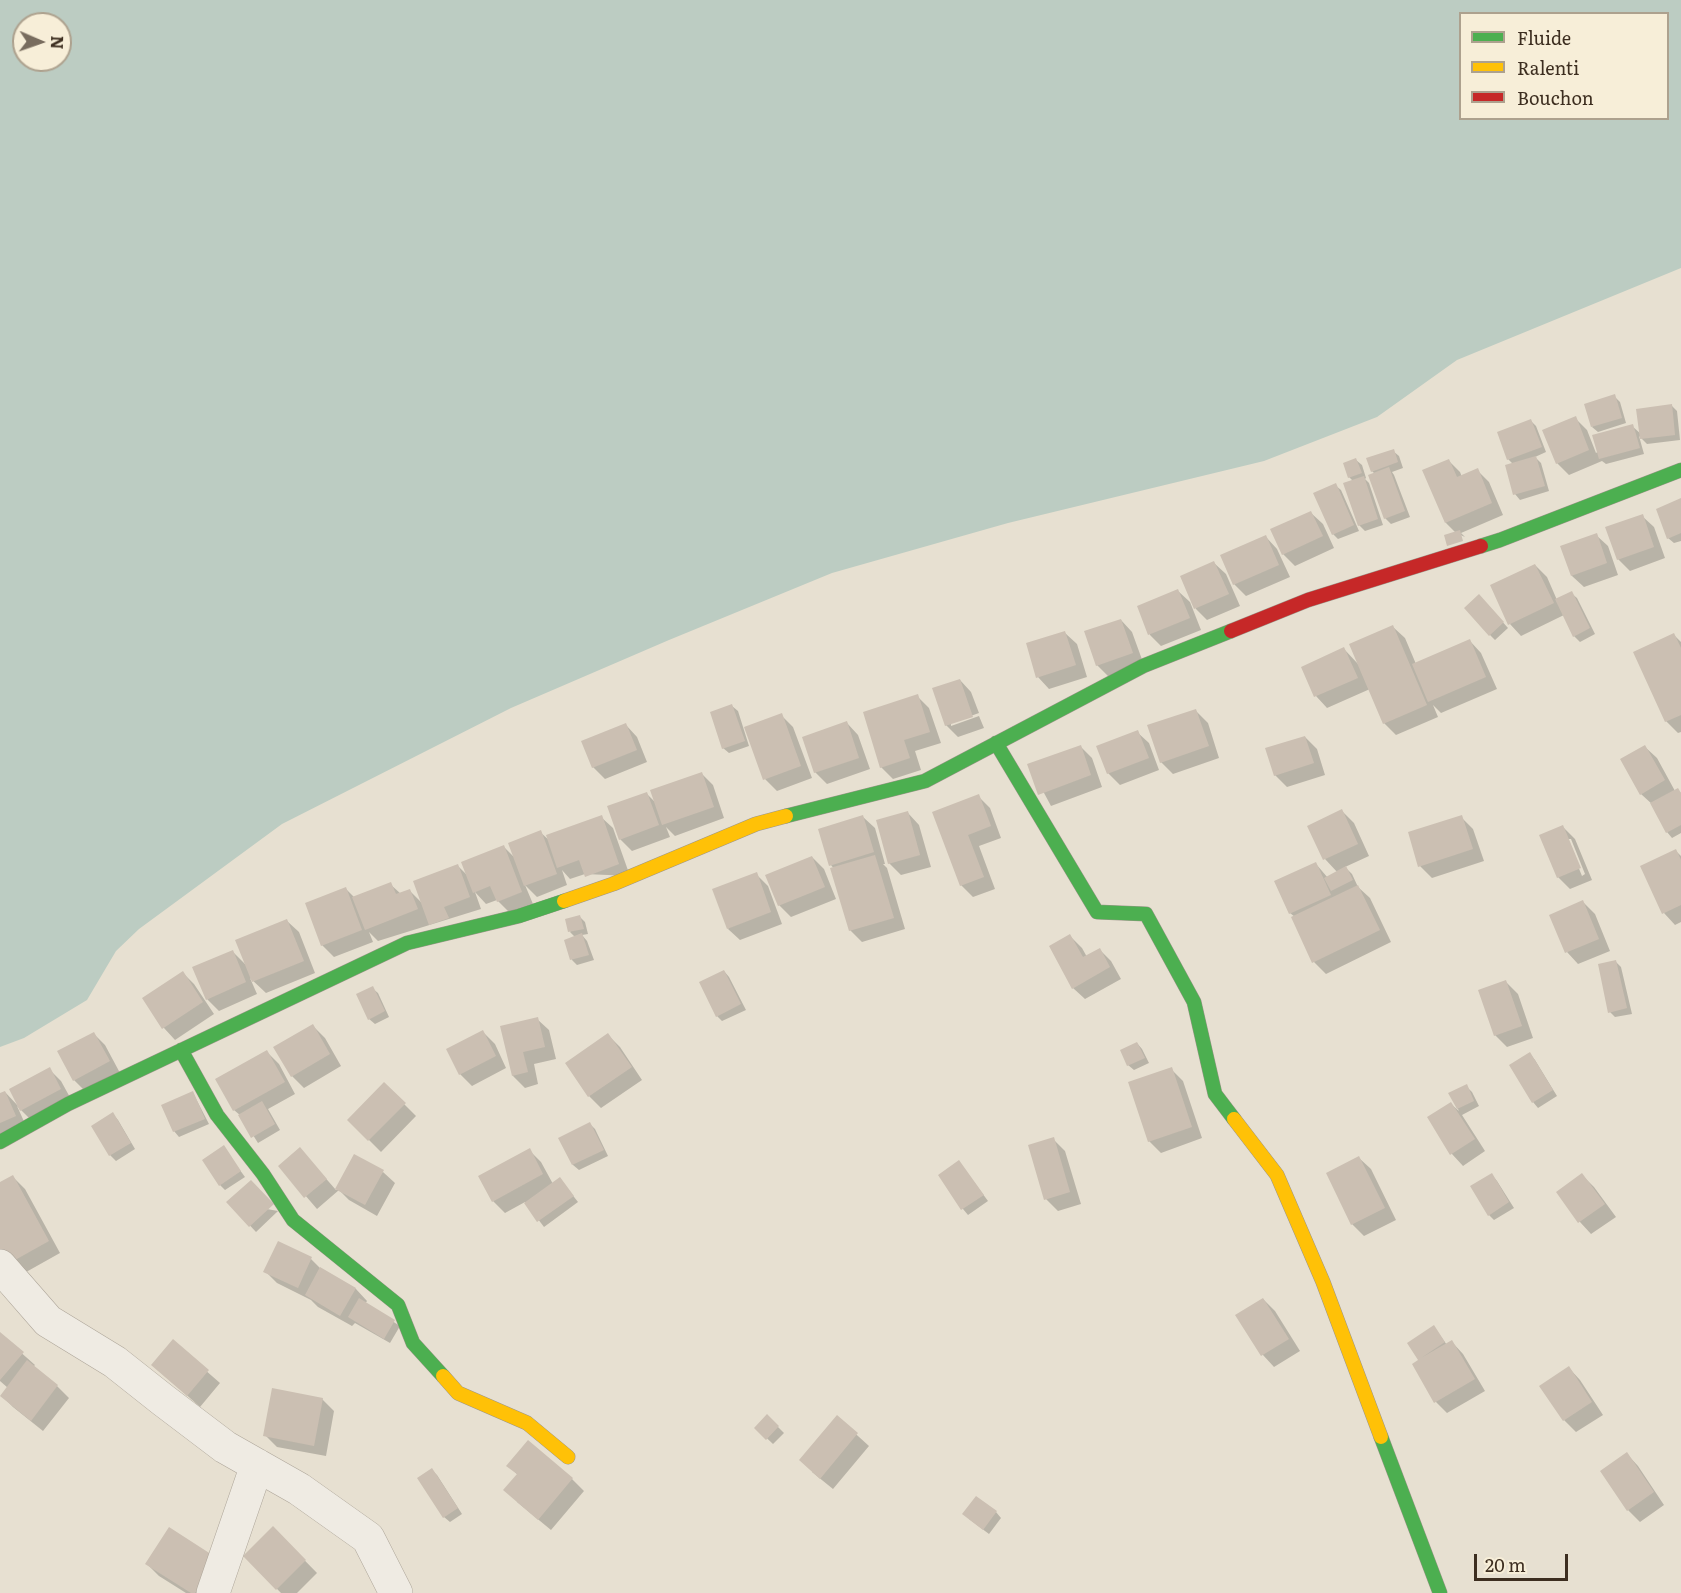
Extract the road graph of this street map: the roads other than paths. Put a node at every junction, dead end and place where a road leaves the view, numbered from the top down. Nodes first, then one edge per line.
1 (1681, 470) edge
2 (996, 743) junction
3 (181, 1050) junction
4 (0, 1142) edge
5 (0, 1266) edge
6 (568, 1456) dead end
7 (257, 1465) junction
8 (213, 1593) edge
9 (396, 1593) edge
10 (1440, 1593) edge

1 - 2 street
2 - 3 street
2 - 10 street
3 - 4 street
3 - 6 street
5 - 7 street
7 - 8 street
7 - 9 street

